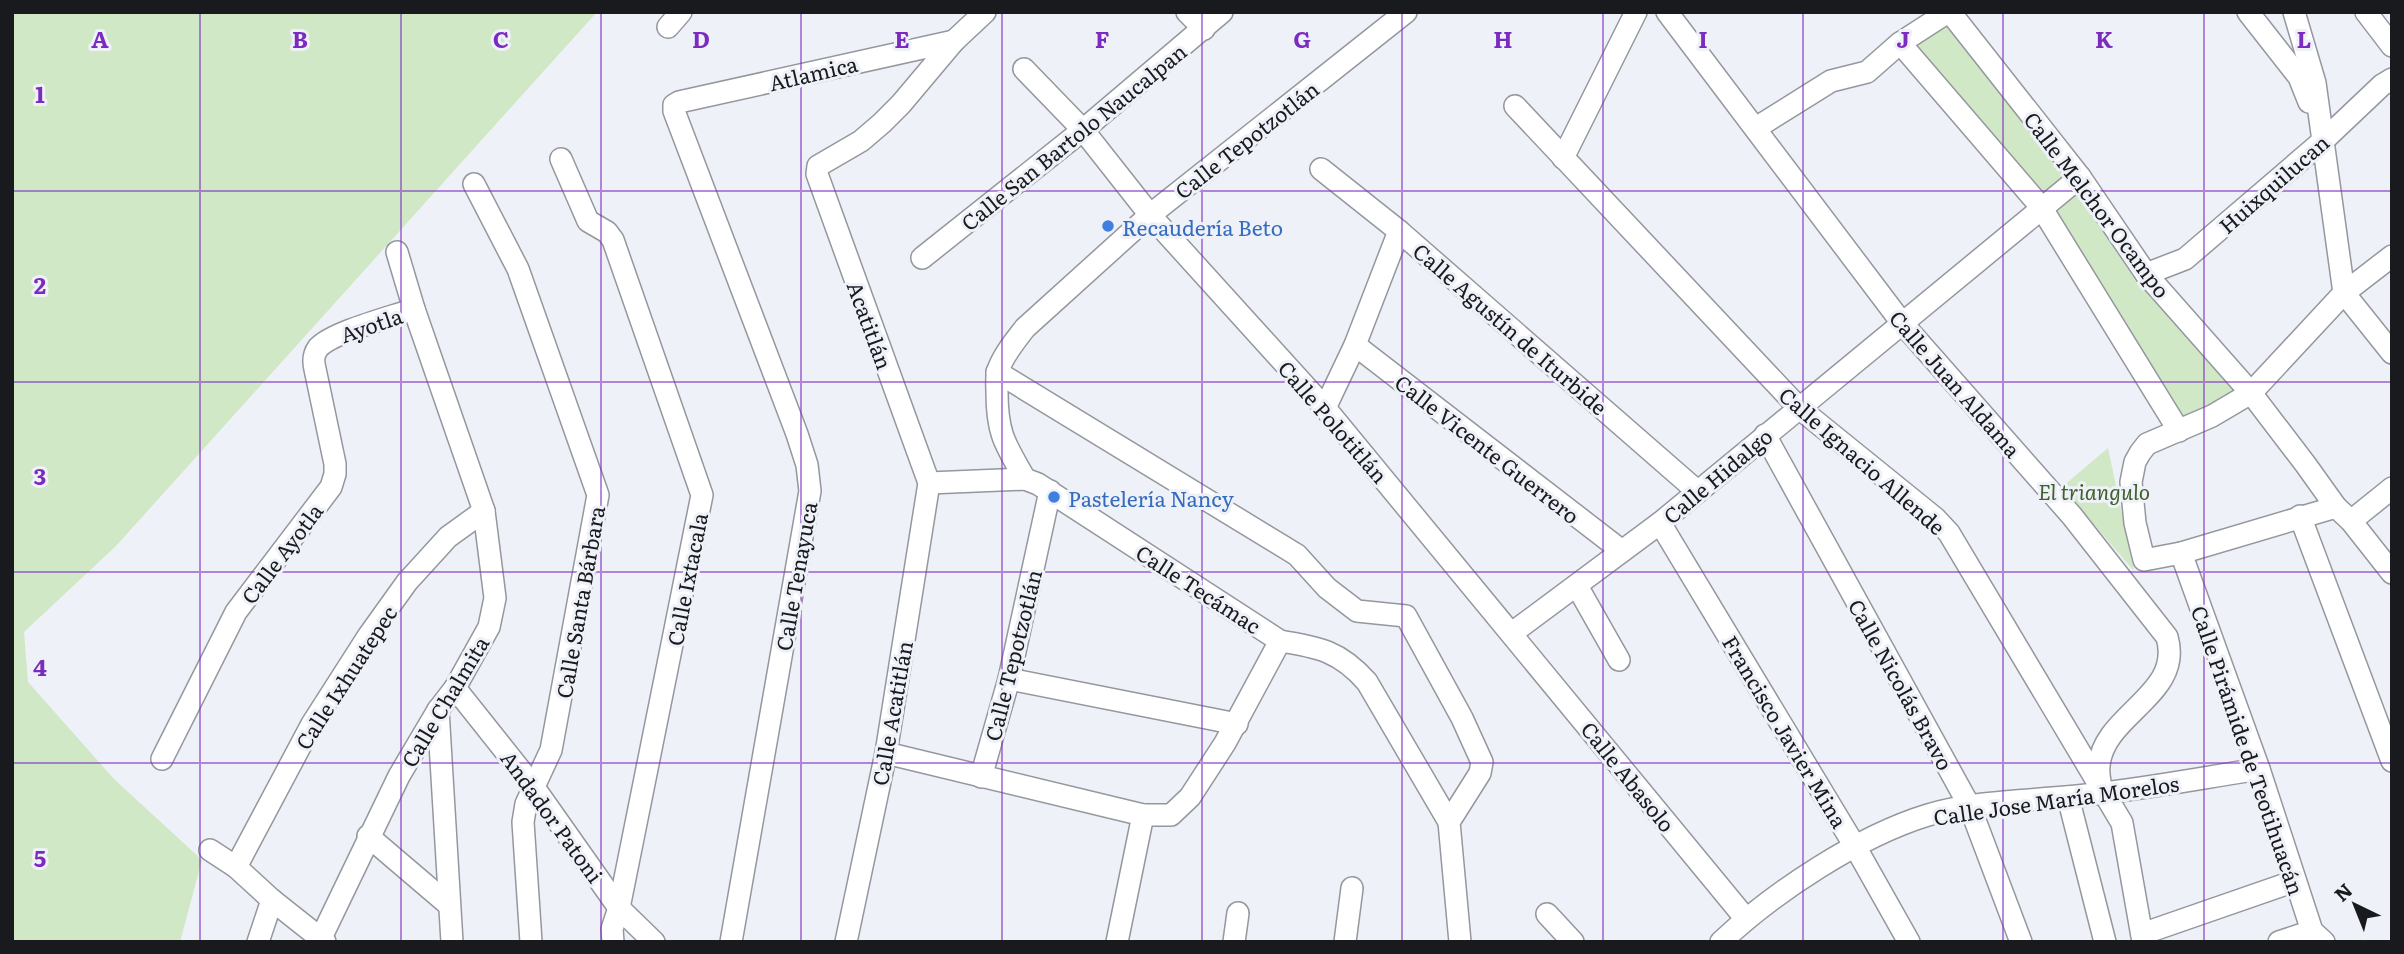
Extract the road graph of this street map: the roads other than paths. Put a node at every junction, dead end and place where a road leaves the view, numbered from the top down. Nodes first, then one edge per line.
1 (985, 12) edge
2 (1187, 12) edge
3 (1222, 12) edge
4 (1406, 12) edge
5 (1636, 12) edge
6 (1667, 12) edge
7 (1949, 12) edge
8 (2248, 12) edge
9 (2294, 12) edge
10 (2366, 12) edge
11 (1204, 29) junction
12 (954, 41) junction
13 (1900, 44) junction
14 (2392, 46) edge
15 (1024, 69) dead end
16 (2392, 79) edge
17 (674, 105) joint
18 (1515, 106) dead end
19 (1756, 128) junction
20 (1083, 130) junction
21 (2325, 139) junction
22 (1563, 158) junction
23 (561, 159) dead end
24 (1321, 169) dead end
25 (2080, 177) junction
26 (474, 184) dead end
27 (2041, 207) junction
28 (1150, 215) junction
29 (1399, 231) junction
30 (397, 252) dead end
31 (2392, 256) edge
32 (922, 258) dead end
33 (2146, 274) junction
34 (2344, 293) junction
35 (414, 309) junction
36 (1902, 323) junction
37 (328, 339) joint
38 (1355, 345) junction
39 (2392, 353) edge
40 (997, 372) junction
41 (2251, 393) junction
42 (1325, 408) junction
43 (1799, 408) junction
44 (2179, 431) junction
45 (1765, 435) junction
46 (1025, 480) junction
47 (929, 483) junction
48 (2392, 488) edge
49 (1050, 491) junction
50 (1697, 491) junction
51 (484, 511) junction
52 (2343, 514) junction
53 (2300, 516) junction
54 (1660, 523) junction
55 (1622, 551) junction
56 (2181, 553) junction
57 (2392, 573) edge
58 (1577, 586) junction
59 (1512, 633) junction
60 (1280, 641) junction
61 (1619, 660) dead end
62 (1009, 679) junction
63 (455, 688) junction
64 (438, 710) junction
65 (1237, 723) junction
66 (886, 753) junction
67 (162, 759) dead end
68 (2392, 761) edge
69 (2259, 769) junction
70 (981, 777) junction
71 (533, 786) junction
72 (2102, 793) junction
73 (2068, 797) junction
74 (1970, 807) junction
75 (1143, 815) junction
76 (1449, 822) junction
77 (368, 836) junction
78 (1856, 848) junction
79 (210, 850) dead end
80 (236, 867) junction
81 (2295, 881) junction
82 (1352, 888) dead end
83 (272, 900) junction
84 (449, 905) junction
85 (620, 908) junction
86 (1238, 913) dead end
87 (1547, 914) dead end
88 (1746, 919) junction
89 (2318, 936) edge
90 (2142, 938) edge
91 (322, 940) edge
92 (258, 942) edge
93 (452, 942) edge
94 (531, 942) edge
95 (612, 942) edge
96 (654, 942) edge
97 (731, 942) edge
98 (846, 942) edge
99 (1117, 942) edge
100 (1234, 942) edge
101 (1345, 942) edge
102 (1460, 942) edge
103 (1573, 942) edge
104 (1721, 942) edge
105 (1909, 942) edge
106 (2021, 942) edge
107 (2105, 942) edge
108 (2279, 942) edge

1 - 12 street
2 - 11 street
3 - 11 street, Calle San Bartolo Naucalpan
4 - 28 street, Calle Tepotzotlán
5 - 22 street
6 - 19 street, Calle Juan Aldama
7 - 13 street
7 - 25 street, Calle Melchor Ocampo
8 - 21 street
9 - 21 street
10 - 14 street
11 - 20 street, Calle San Bartolo Naucalpan
12 - 17 street, Atlamica
12 - 47 street, Acatitlán
13 - 19 street
13 - 27 street
15 - 20 street, Calle Polotitlán
16 - 21 street, Huixquilucan
17 - 97 street, Calle Tenayuca
18 - 22 street, Calle Ignacio Allende
19 - 36 street, Calle Juan Aldama
20 - 28 street, Calle Polotitlán
20 - 32 street, Calle San Bartolo Naucalpan
21 - 33 street, Huixquilucan
21 - 34 street
22 - 43 street, Calle Ignacio Allende
23 - 85 street, Calle Ixtacala
24 - 29 street, Calle Agustín de Iturbide
25 - 27 street, Calle Hidalgo
25 - 33 street, Calle Melchor Ocampo
26 - 71 street, Calle Santa Bárbara
27 - 36 street, Calle Hidalgo
27 - 44 street
28 - 40 street, Calle Tepotzotlán
28 - 42 street, Calle Polotitlán
29 - 38 street
29 - 50 street, Calle Agustín de Iturbide
30 - 35 street, Calle Chalmita
31 - 34 street
33 - 41 street, Calle Melchor Ocampo
34 - 39 street
34 - 41 street
35 - 37 street, Ayotla
35 - 51 street, Calle Chalmita
36 - 43 street, Calle Hidalgo
36 - 72 street, Calle Juan Aldama
37 - 67 street, Calle Ayotla
38 - 42 street
38 - 55 street, Calle Vicente Guerrero
40 - 46 street
40 - 76 street
41 - 44 street
41 - 52 street, Calle Melchor Ocampo
42 - 59 street, Calle Polotitlán
43 - 45 street, Calle Hidalgo
43 - 72 street, Calle Ignacio Allende
44 - 56 street
45 - 50 street, Calle Hidalgo
45 - 74 street, Calle Nicolás Bravo
46 - 47 street
46 - 49 street, Calle Tecámac
47 - 66 street, Calle Acatitlán
48 - 52 street
49 - 60 street, Calle Tecámac
49 - 62 street, Calle Tepotzotlán
50 - 54 street, Calle Hidalgo
51 - 63 street, Calle Chalmita
51 - 80 street, Calle Ixhuatepec
52 - 53 street
52 - 57 street, Calle Melchor Ocampo
53 - 56 street
53 - 68 street
54 - 55 street, Calle Hidalgo
54 - 78 street, Francisco Javier Mina
55 - 58 street, Calle Hidalgo
56 - 69 street, Calle Pirámide de Teotihuacán
58 - 59 street, Calle Hidalgo
58 - 61 street
59 - 88 street, Calle Abasolo
60 - 65 street, Calle Tecámac
60 - 76 street
62 - 65 street
62 - 70 street, Calle Tepotzotlán
63 - 64 street, Calle Chalmita
63 - 71 street, Andador Patoni
64 - 77 street, Calle Chalmita
64 - 84 street
65 - 75 street, Calle Tecámac
66 - 70 street
66 - 98 street, Calle Acatitlán
69 - 72 street, Calle Jose María Morelos
69 - 81 street, Calle Pirámide de Teotihuacán
70 - 75 street
71 - 85 street, Andador Patoni
71 - 94 street, Calle Santa Bárbara
72 - 73 street, Calle Jose María Morelos
72 - 90 street, Calle Ignacio Allende
73 - 74 street, Calle Jose María Morelos
73 - 107 street
74 - 78 street, Calle Jose María Morelos
74 - 106 street, Calle Nicolás Bravo
75 - 99 street
76 - 102 street
77 - 84 street
77 - 91 street, Calle Chalmita
78 - 88 street, Calle Jose María Morelos
78 - 105 street, Francisco Javier Mina
79 - 80 street
80 - 83 street
81 - 89 street, Calle Pirámide de Teotihuacán
81 - 90 street
82 - 101 street
83 - 91 street
83 - 92 street
84 - 93 street
85 - 95 street, Calle Ixtacala
85 - 96 street, Andador Patoni
86 - 100 street
87 - 103 street
88 - 104 street, Calle Jose María Morelos
89 - 108 street

